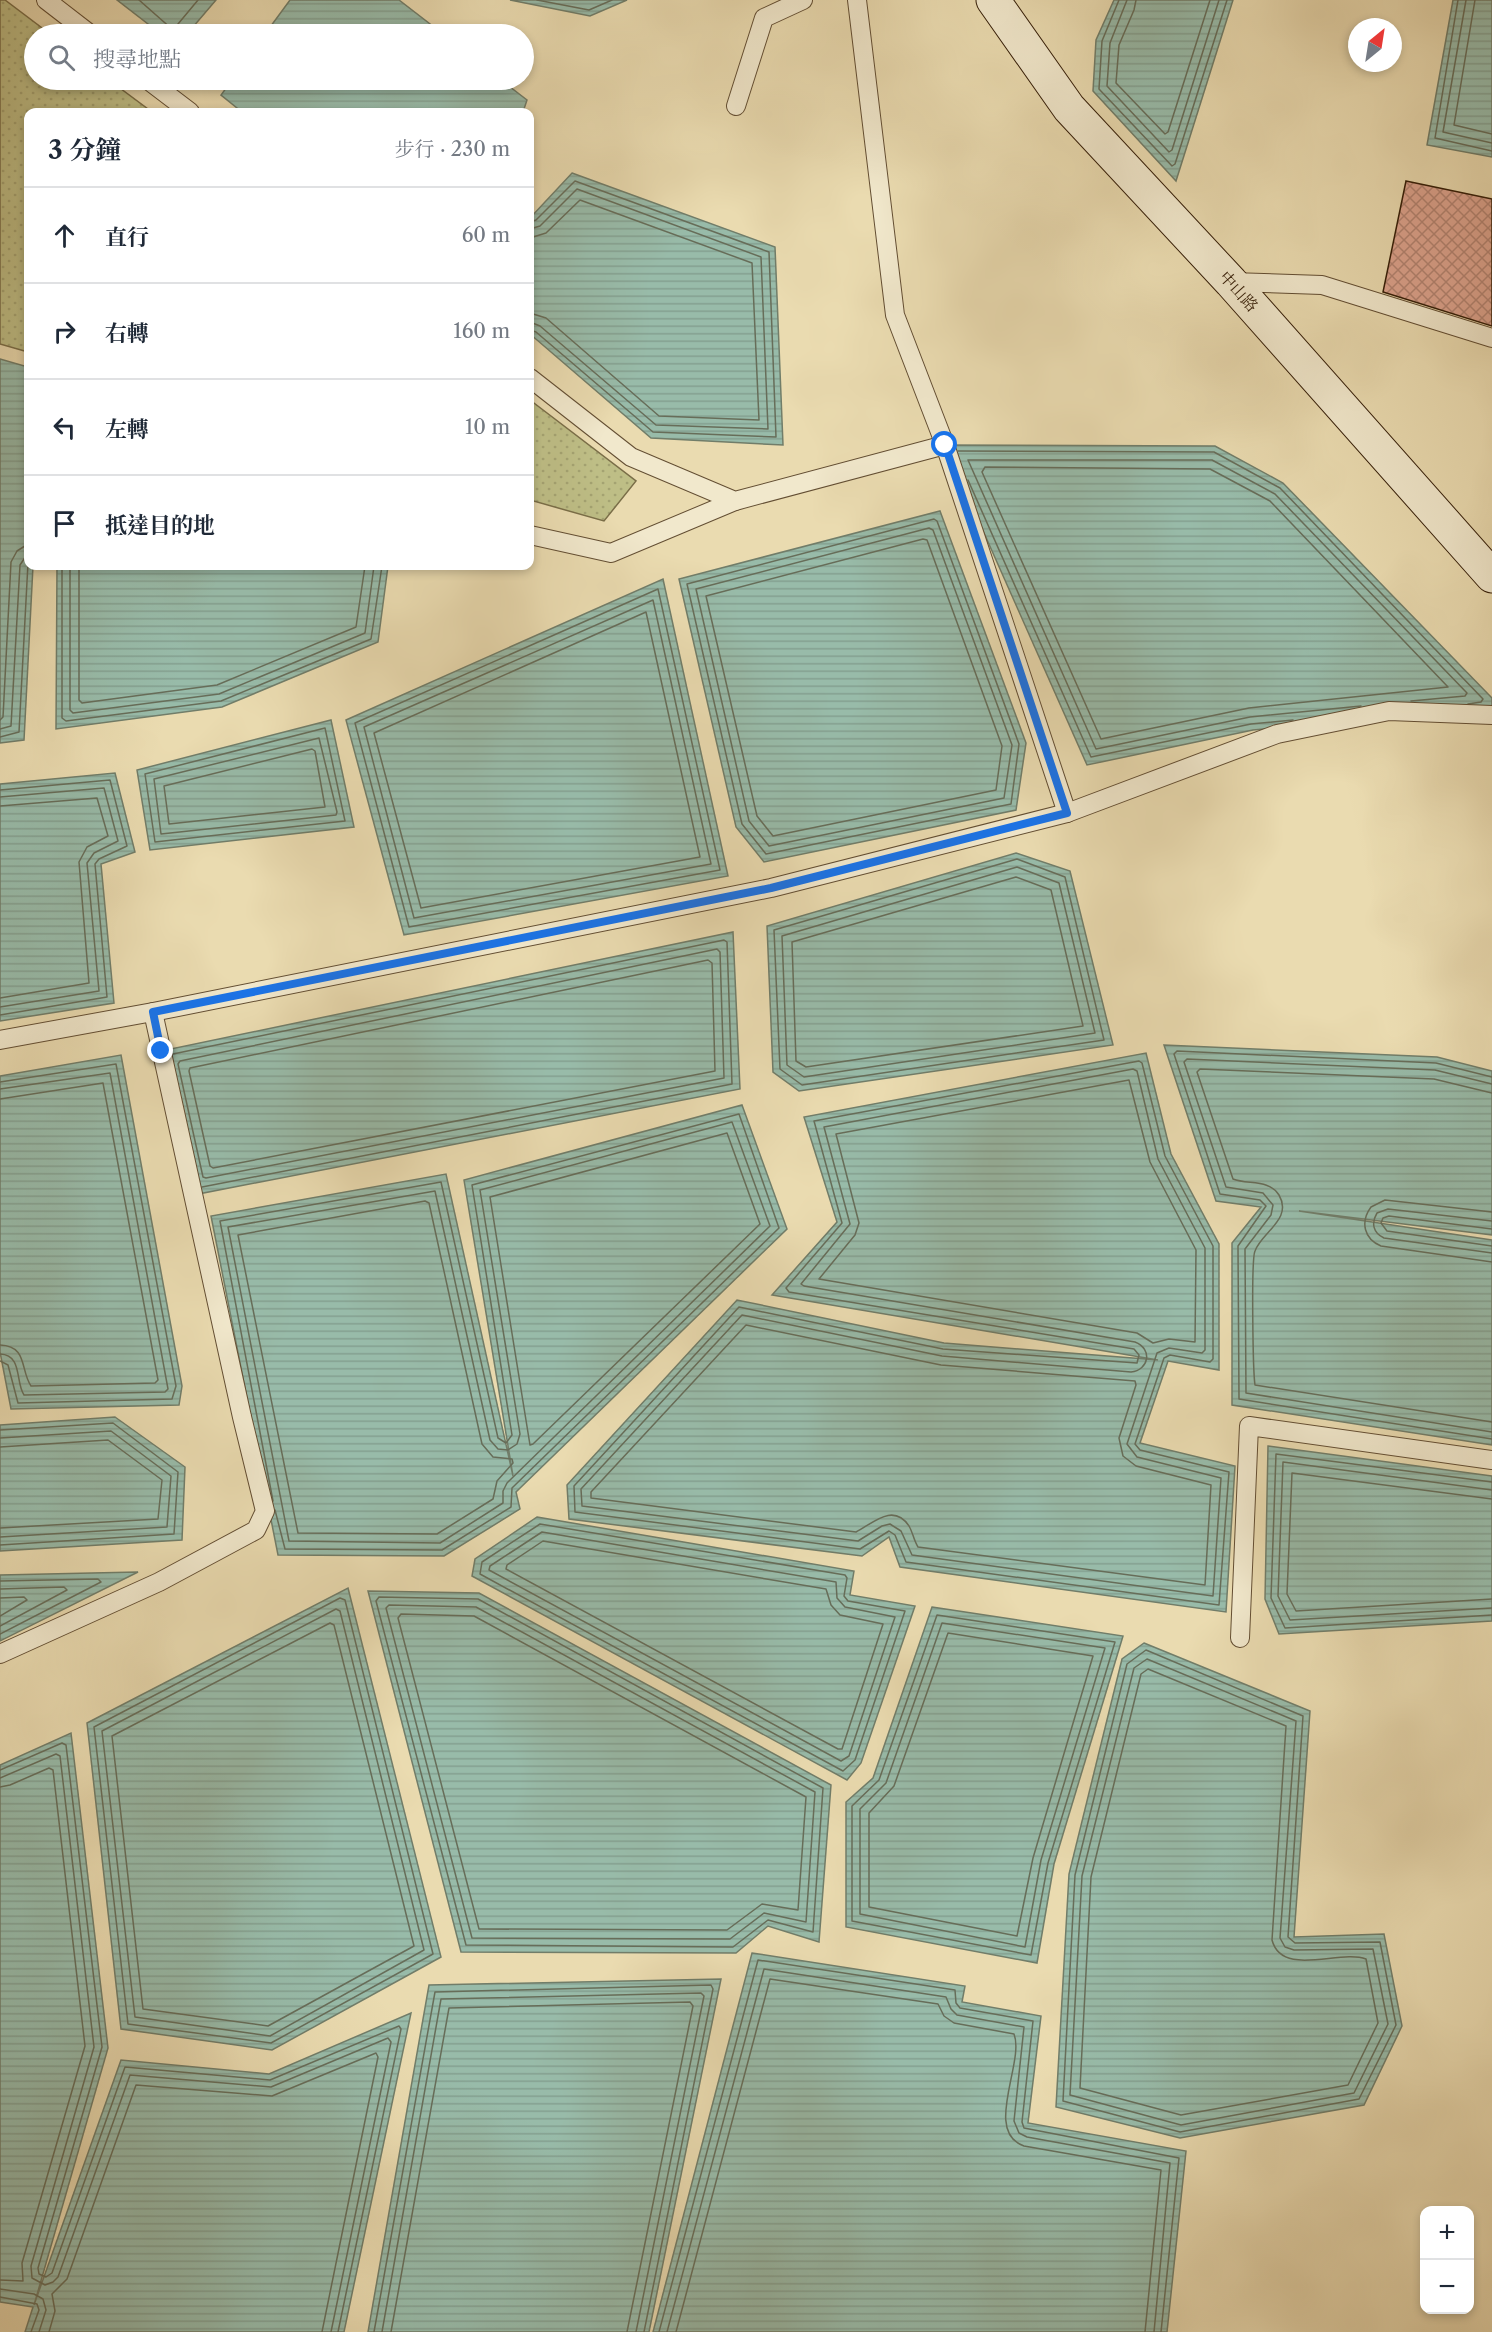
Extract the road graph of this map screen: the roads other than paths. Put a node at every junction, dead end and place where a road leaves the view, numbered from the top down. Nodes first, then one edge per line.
1 (46, 0) edge
2 (803, 0) edge
3 (857, 0) edge
4 (993, 0) edge
5 (77, 24) edge
6 (161, 90) edge
7 (736, 106) dead end
8 (185, 108) edge
9 (1231, 282) junction
10 (1492, 338) edge
11 (534, 381) edge
12 (945, 445) junction
13 (735, 501) junction
14 (534, 537) edge
15 (1492, 576) edge
16 (1492, 716) edge
17 (1067, 813) junction
18 (153, 1012) junction
19 (0, 1040) edge
20 (1492, 1460) edge
21 (1240, 1638) dead end
22 (0, 1654) edge

1 - 5 lane
2 - 7 lane
3 - 12 lane
4 - 9 street, 中山路
6 - 8 lane
9 - 10 lane
9 - 15 street, 中山路
11 - 13 lane
12 - 13 lane
12 - 17 lane
13 - 14 lane
16 - 17 lane
17 - 18 lane
18 - 19 lane
18 - 22 lane
20 - 21 lane

